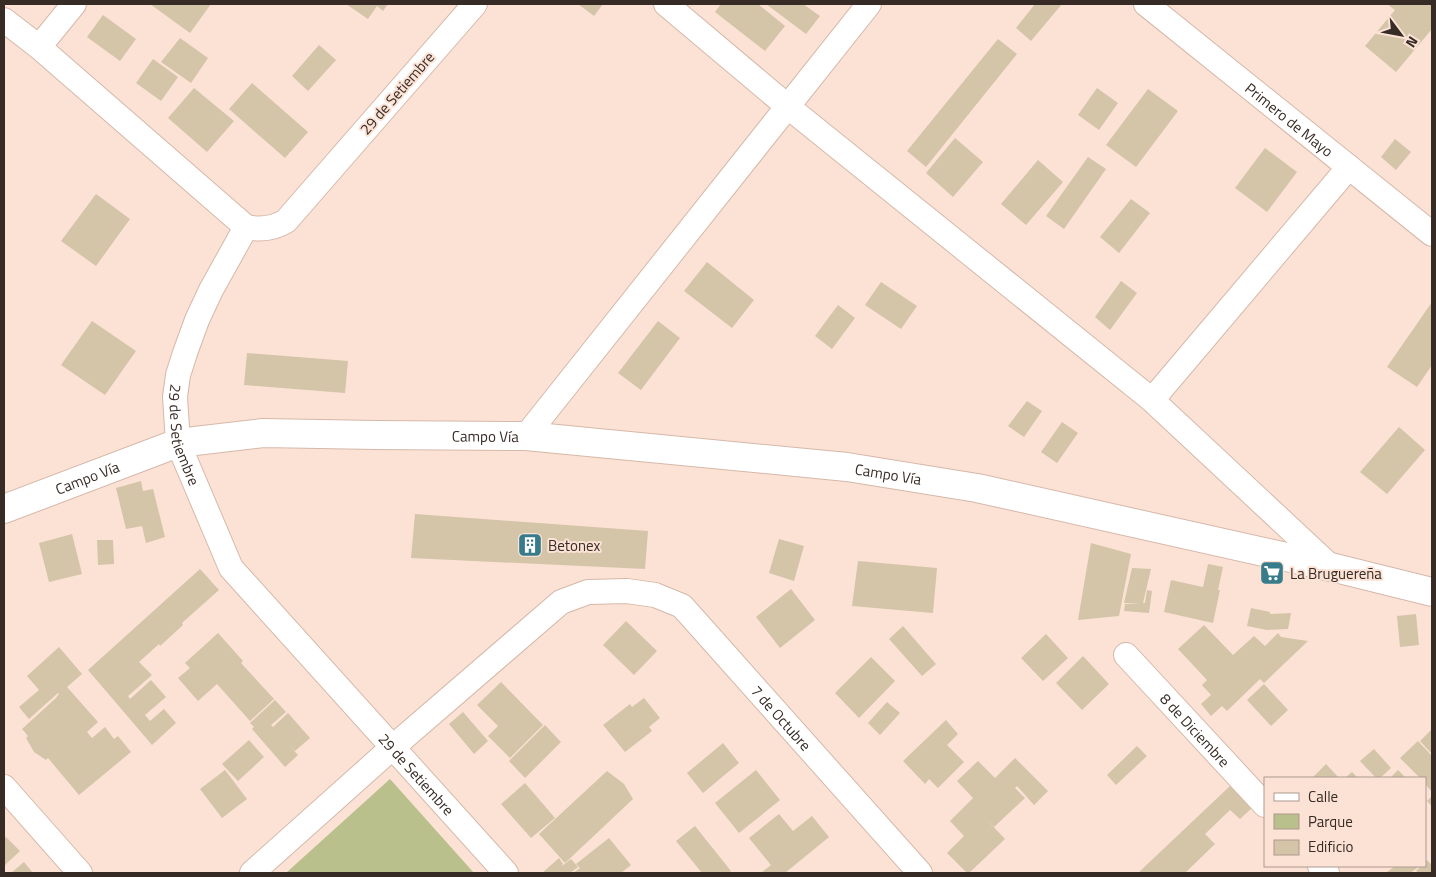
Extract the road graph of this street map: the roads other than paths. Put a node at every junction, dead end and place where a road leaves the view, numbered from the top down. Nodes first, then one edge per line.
1 (74, 4) edge
2 (475, 4) edge
3 (666, 4) edge
4 (868, 4) edge
5 (1146, 4) edge
6 (4, 20) edge
7 (39, 47) junction
8 (787, 106) junction
9 (1349, 167) junction
10 (246, 227) junction
11 (1432, 234) edge
12 (1152, 400) junction
13 (526, 436) junction
14 (178, 443) junction
15 (4, 509) edge
16 (1331, 567) junction
17 (1432, 592) edge
18 (1126, 655) dead end
19 (393, 747) junction
20 (4, 788) edge
21 (1264, 804) edge
22 (80, 873) edge
23 (252, 873) edge
24 (506, 873) edge
25 (920, 873) edge

1 - 7 street
2 - 10 street, 29 de Setiembre
3 - 8 street
4 - 8 street
5 - 9 street, Primero de Mayo
6 - 7 street
7 - 10 street
8 - 12 street
8 - 13 street
9 - 11 street, Primero de Mayo
9 - 12 street
10 - 14 street, 29 de Setiembre
12 - 16 street
13 - 14 street, Campo Vía
13 - 16 street, Campo Vía
14 - 15 street, Campo Vía
14 - 19 street, 29 de Setiembre
16 - 17 street, Campo Vía
18 - 21 street, 8 de Diciembre
19 - 23 street, 7 de Octubre
19 - 24 street, 29 de Setiembre
19 - 25 street, 7 de Octubre
20 - 22 street

